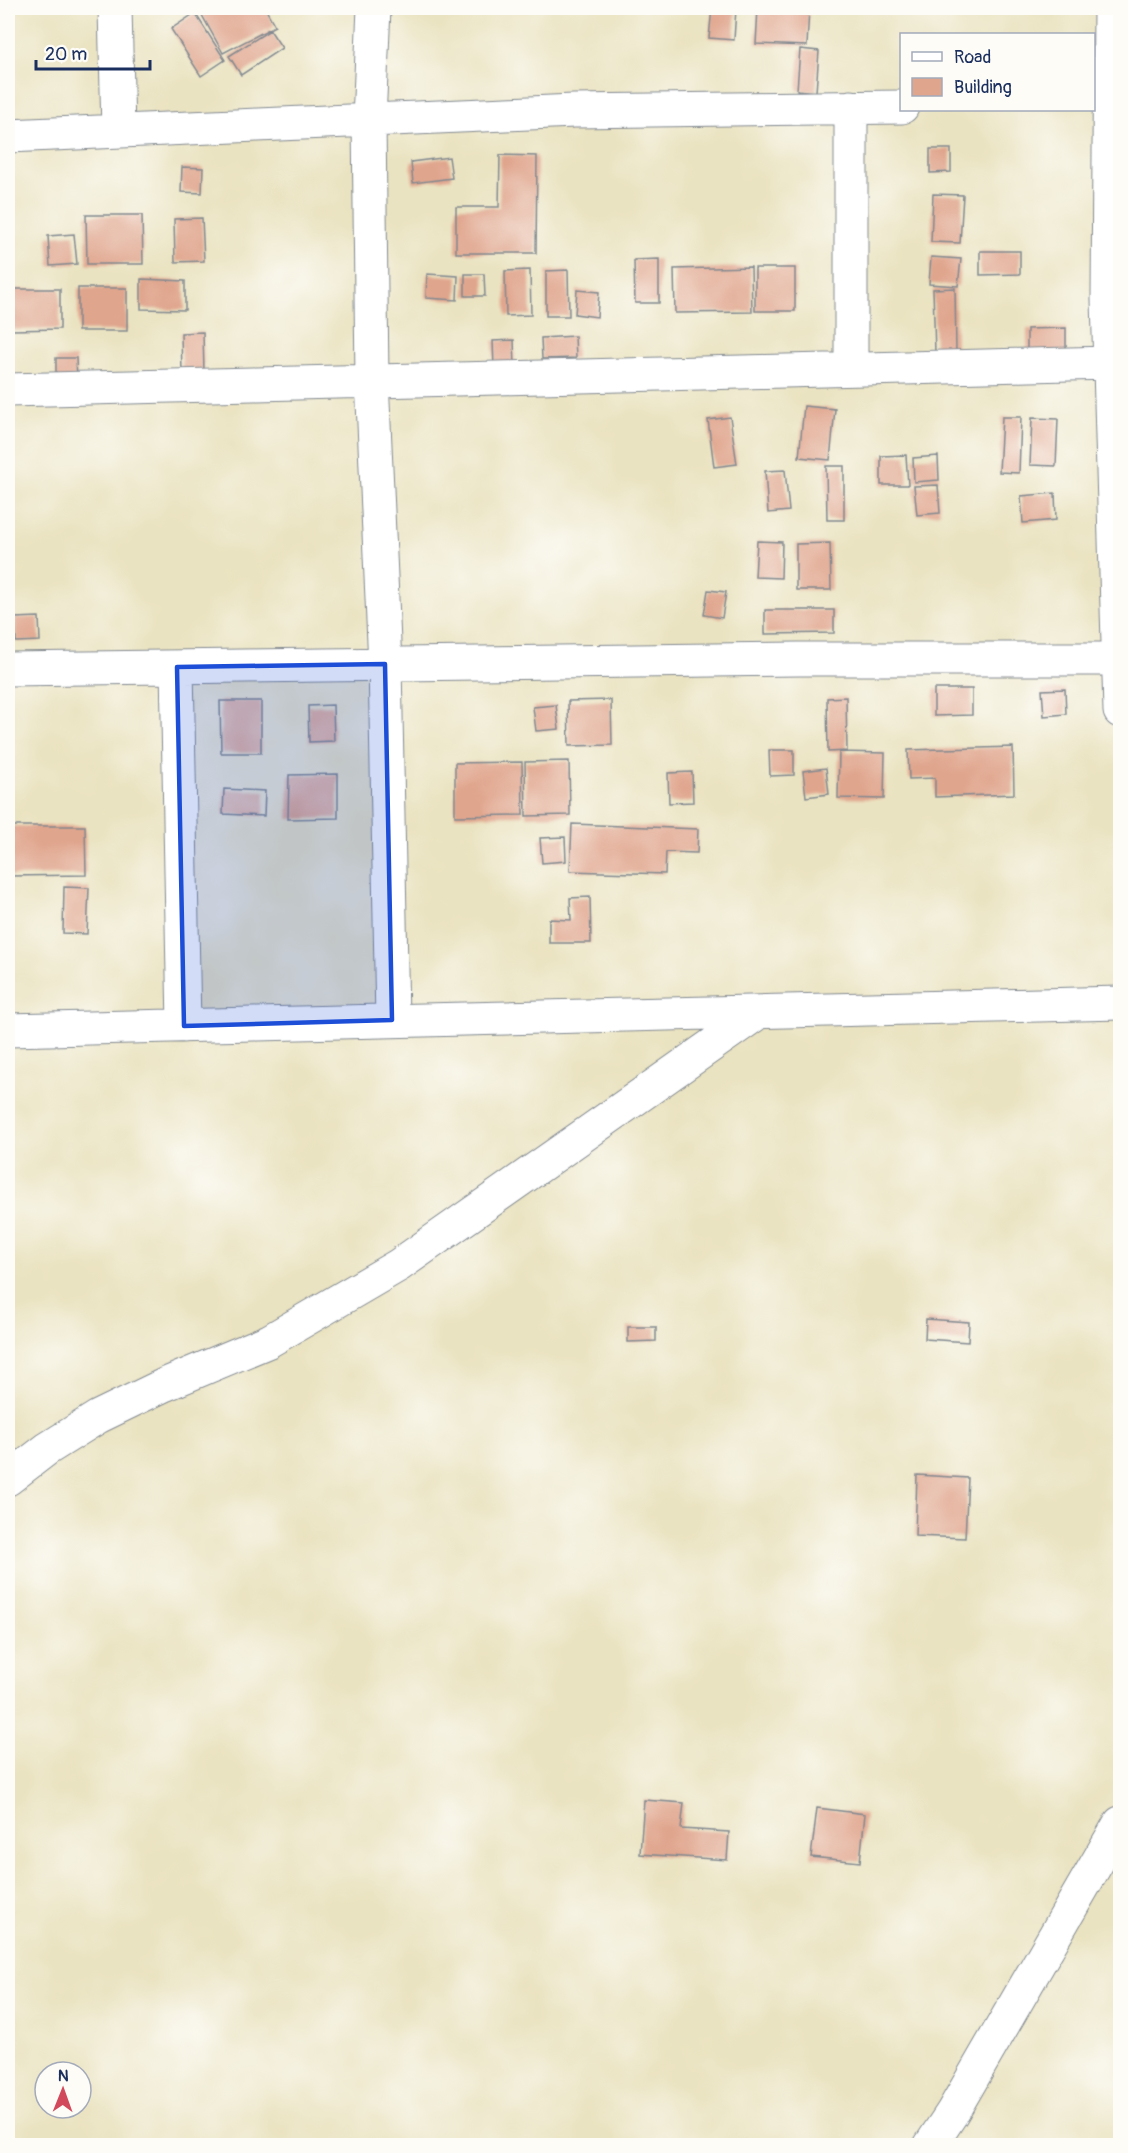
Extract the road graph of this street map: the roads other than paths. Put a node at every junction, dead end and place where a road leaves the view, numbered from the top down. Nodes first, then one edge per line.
1 (115, 8) edge
2 (374, 8) edge
3 (1110, 8) edge
4 (1101, 104) edge
5 (900, 106) edge
6 (851, 107) junction
7 (369, 120) junction
8 (118, 131) junction
9 (8, 136) edge
10 (1110, 363) junction
11 (851, 369) junction
12 (372, 380) junction
13 (8, 390) edge
14 (1119, 659) edge
15 (385, 664) junction
16 (177, 667) junction
17 (8, 669) edge
18 (1120, 711) edge
19 (1120, 1003) edge
20 (759, 1012) junction
21 (392, 1020) junction
22 (184, 1026) junction
23 (8, 1030) edge
24 (8, 1479) edge
25 (1120, 1823) edge
26 (930, 2145) edge

1 - 8 street
2 - 7 street
3 - 4 street
4 - 10 street
5 - 6 street
6 - 7 street
6 - 11 street
7 - 8 street
7 - 12 street
8 - 9 street
10 - 11 street
10 - 14 street
11 - 12 street
12 - 13 street
12 - 15 street
14 - 15 street
14 - 18 street
15 - 16 street
15 - 21 street
16 - 17 street
16 - 22 street
19 - 20 street
20 - 21 street
20 - 24 street
21 - 22 street
22 - 23 street
25 - 26 street

